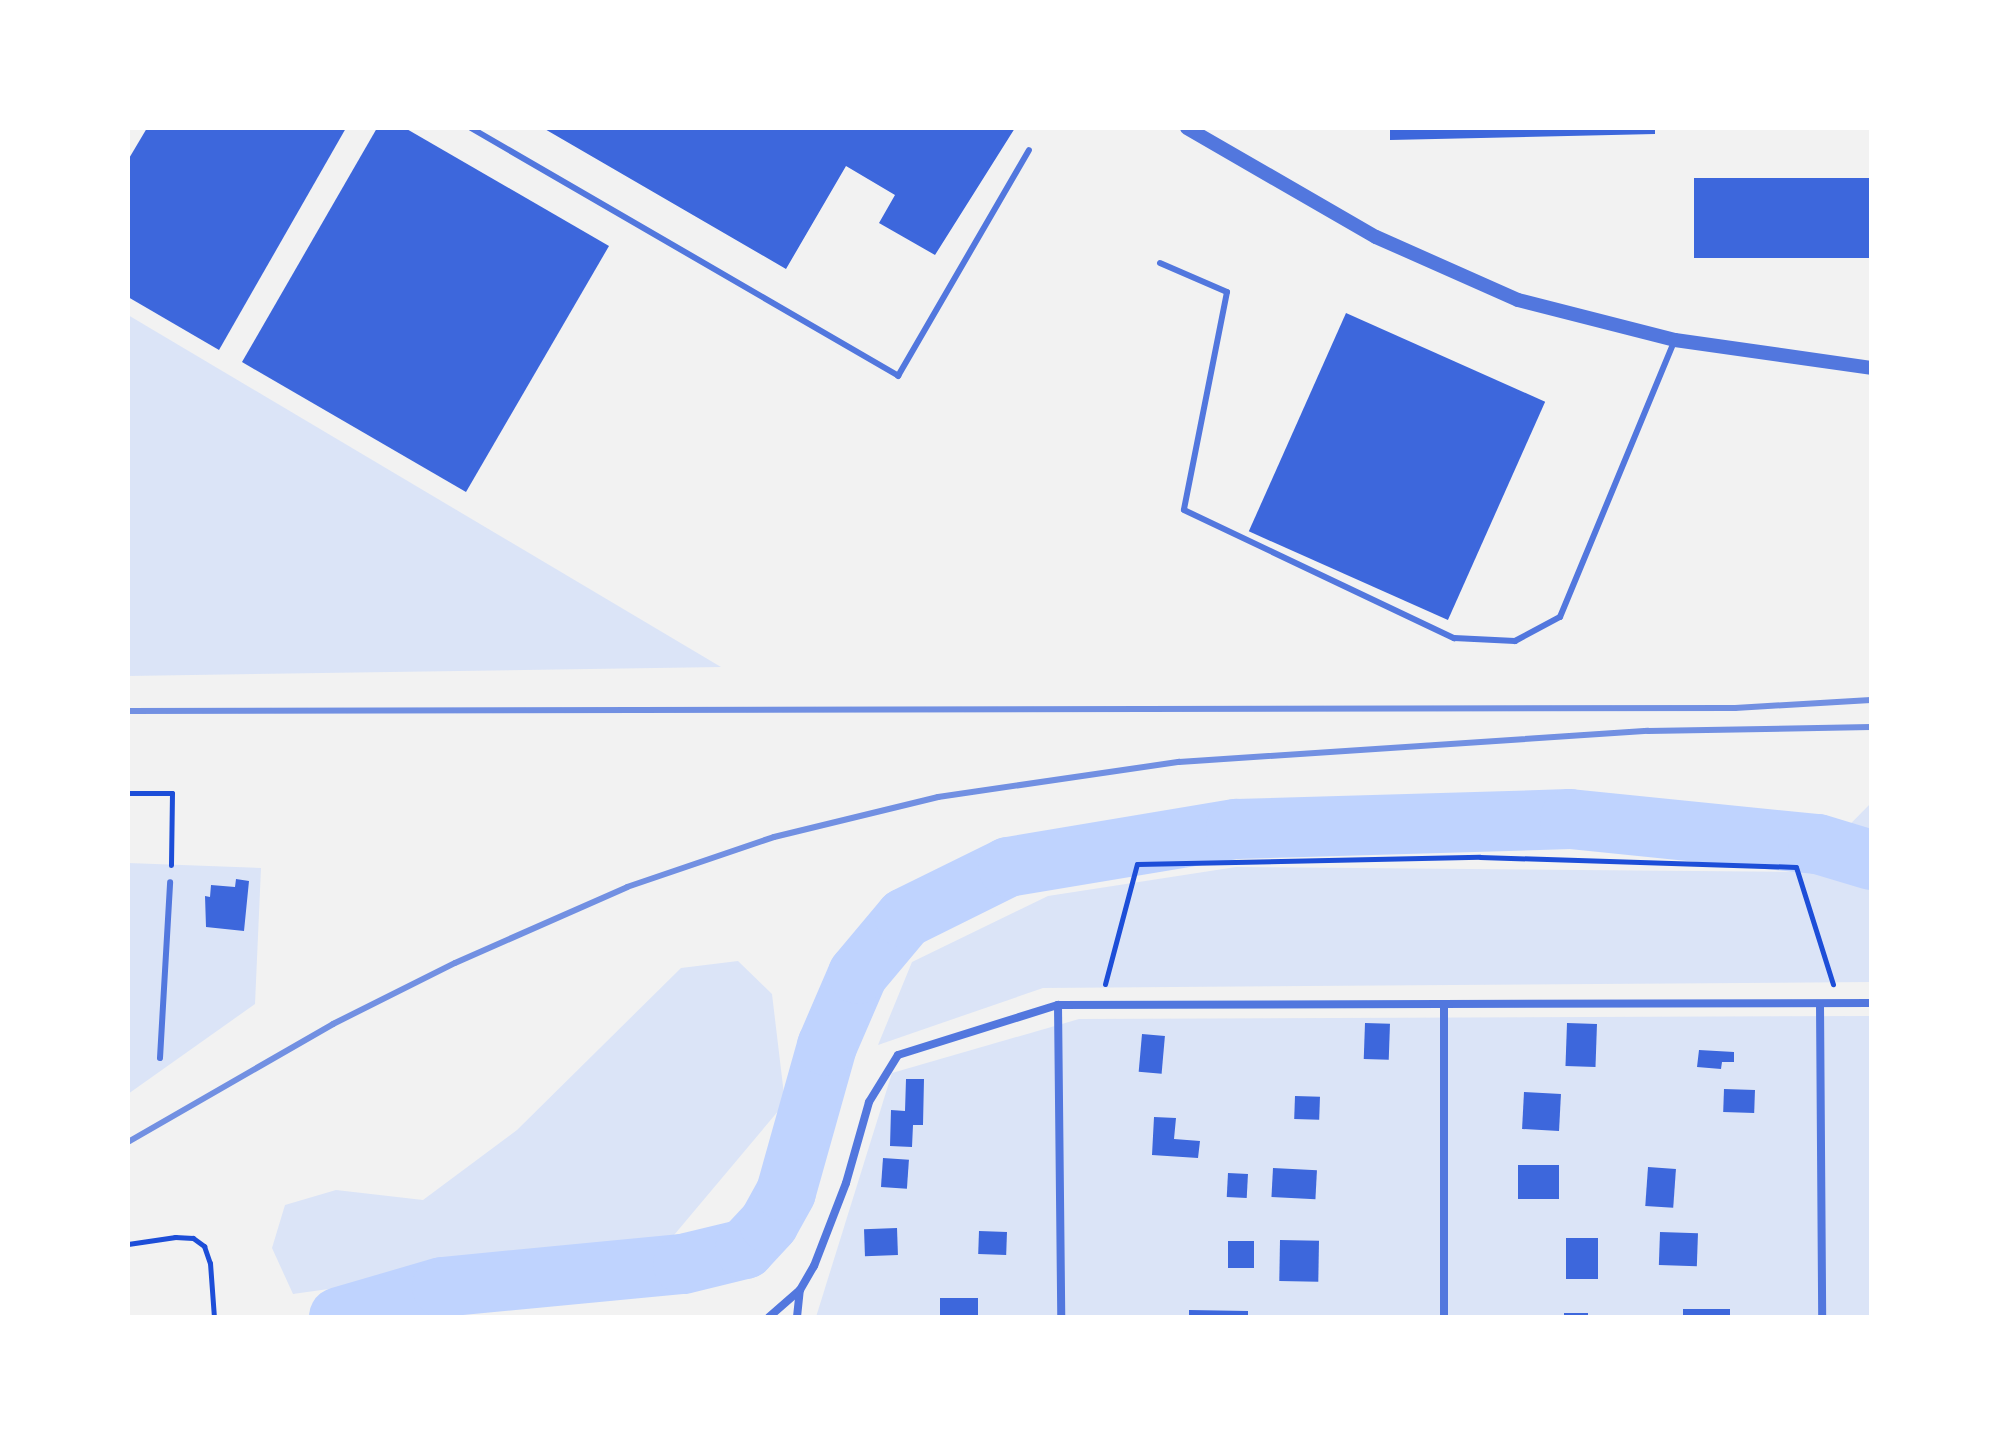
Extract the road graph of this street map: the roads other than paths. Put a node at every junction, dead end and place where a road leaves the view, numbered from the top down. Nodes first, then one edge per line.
1 (471, 128) edge
2 (1187, 128) edge
3 (1029, 150) dead end
4 (1160, 263) dead end
5 (1675, 340) junction
6 (1871, 368) edge
7 (170, 882) road end
8 (1871, 1003) edge
9 (1444, 1004) junction
10 (1820, 1004) junction
11 (1058, 1005) junction
12 (160, 1058) dead end
13 (800, 1290) junction
14 (769, 1317) edge
15 (797, 1317) edge
16 (1061, 1317) edge
17 (1444, 1317) edge
18 (1822, 1317) edge

1 - 3 lane
2 - 5 street
4 - 5 lane
5 - 6 street
7 - 12 lane
8 - 10 street
9 - 10 street
9 - 11 street
9 - 17 street
10 - 18 street
11 - 13 street
11 - 16 street
13 - 14 street
13 - 15 street

